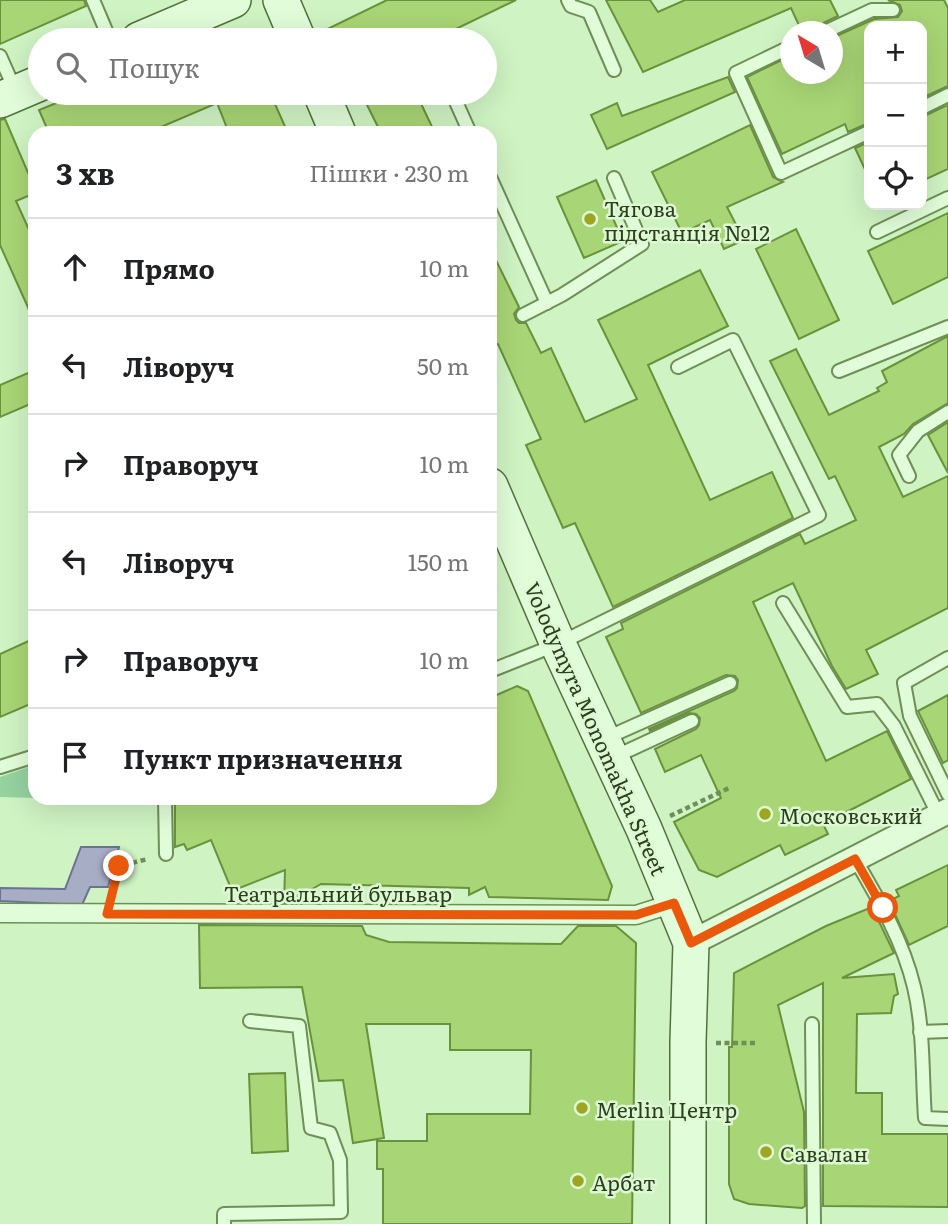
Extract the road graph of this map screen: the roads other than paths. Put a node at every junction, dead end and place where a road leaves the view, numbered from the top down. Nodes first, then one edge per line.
1 (93, 0) edge
2 (233, 0) edge
3 (281, 0) edge
4 (568, 0) edge
5 (893, 10) dead end
6 (843, 24) edge
7 (105, 28) edge
8 (167, 28) edge
9 (293, 28) edge
10 (780, 52) edge
11 (0, 56) edge
12 (614, 70) dead end
13 (19, 92) edge
14 (948, 95) edge
15 (326, 105) edge
16 (457, 105) edge
17 (927, 106) edge
18 (335, 126) edge
19 (467, 126) edge
20 (864, 134) edge
21 (614, 178) dead end
22 (497, 192) edge
23 (948, 198) edge
24 (877, 232) dead end
25 (547, 303) junction
26 (523, 316) dead end
27 (948, 327) edge
28 (678, 367) dead end
29 (839, 371) dead end
30 (948, 412) edge
31 (909, 476) dead end
32 (497, 502) edge
33 (783, 603) dead end
34 (558, 644) junction
35 (948, 658) edge
36 (497, 668) edge
37 (730, 683) dead end
38 (692, 721) dead end
39 (608, 749) junction
40 (28, 758) edge
41 (0, 767) edge
42 (165, 805) edge
43 (945, 807) edge
44 (166, 854) road end
45 (855, 859) junction
46 (674, 903) junction
47 (0, 913) edge
48 (691, 943) junction
49 (250, 1021) dead end
50 (812, 1024) dead end
51 (919, 1027) junction
52 (948, 1031) edge
53 (948, 1119) edge
54 (224, 1224) edge
55 (688, 1224) edge
56 (814, 1224) edge

1 - 7 lane
2 - 8 main road
3 - 9 main road
4 - 12 lane
5 - 6 lane
10 - 20 lane
11 - 13 lane
14 - 17 lane
15 - 18 main road
16 - 19 lane
21 - 25 lane
22 - 25 lane
23 - 24 lane
25 - 26 lane
27 - 29 lane
28 - 34 lane
30 - 31 lane
32 - 34 main road, Volodymyra Monomakha Street
33 - 43 lane
34 - 36 lane
34 - 39 main road, Volodymyra Monomakha Street
35 - 43 lane
37 - 39 lane
38 - 39 lane
39 - 46 main road, Volodymyra Monomakha Street
40 - 41 lane
42 - 44 lane
43 - 45 street
45 - 48 street
45 - 51 lane
46 - 47 street, Театральний бульвар
46 - 48 main road, Volodymyra Monomakha Street
48 - 55 main road, Volodymyra Monomakha Street
49 - 54 lane
50 - 56 lane
51 - 52 lane
51 - 53 lane

